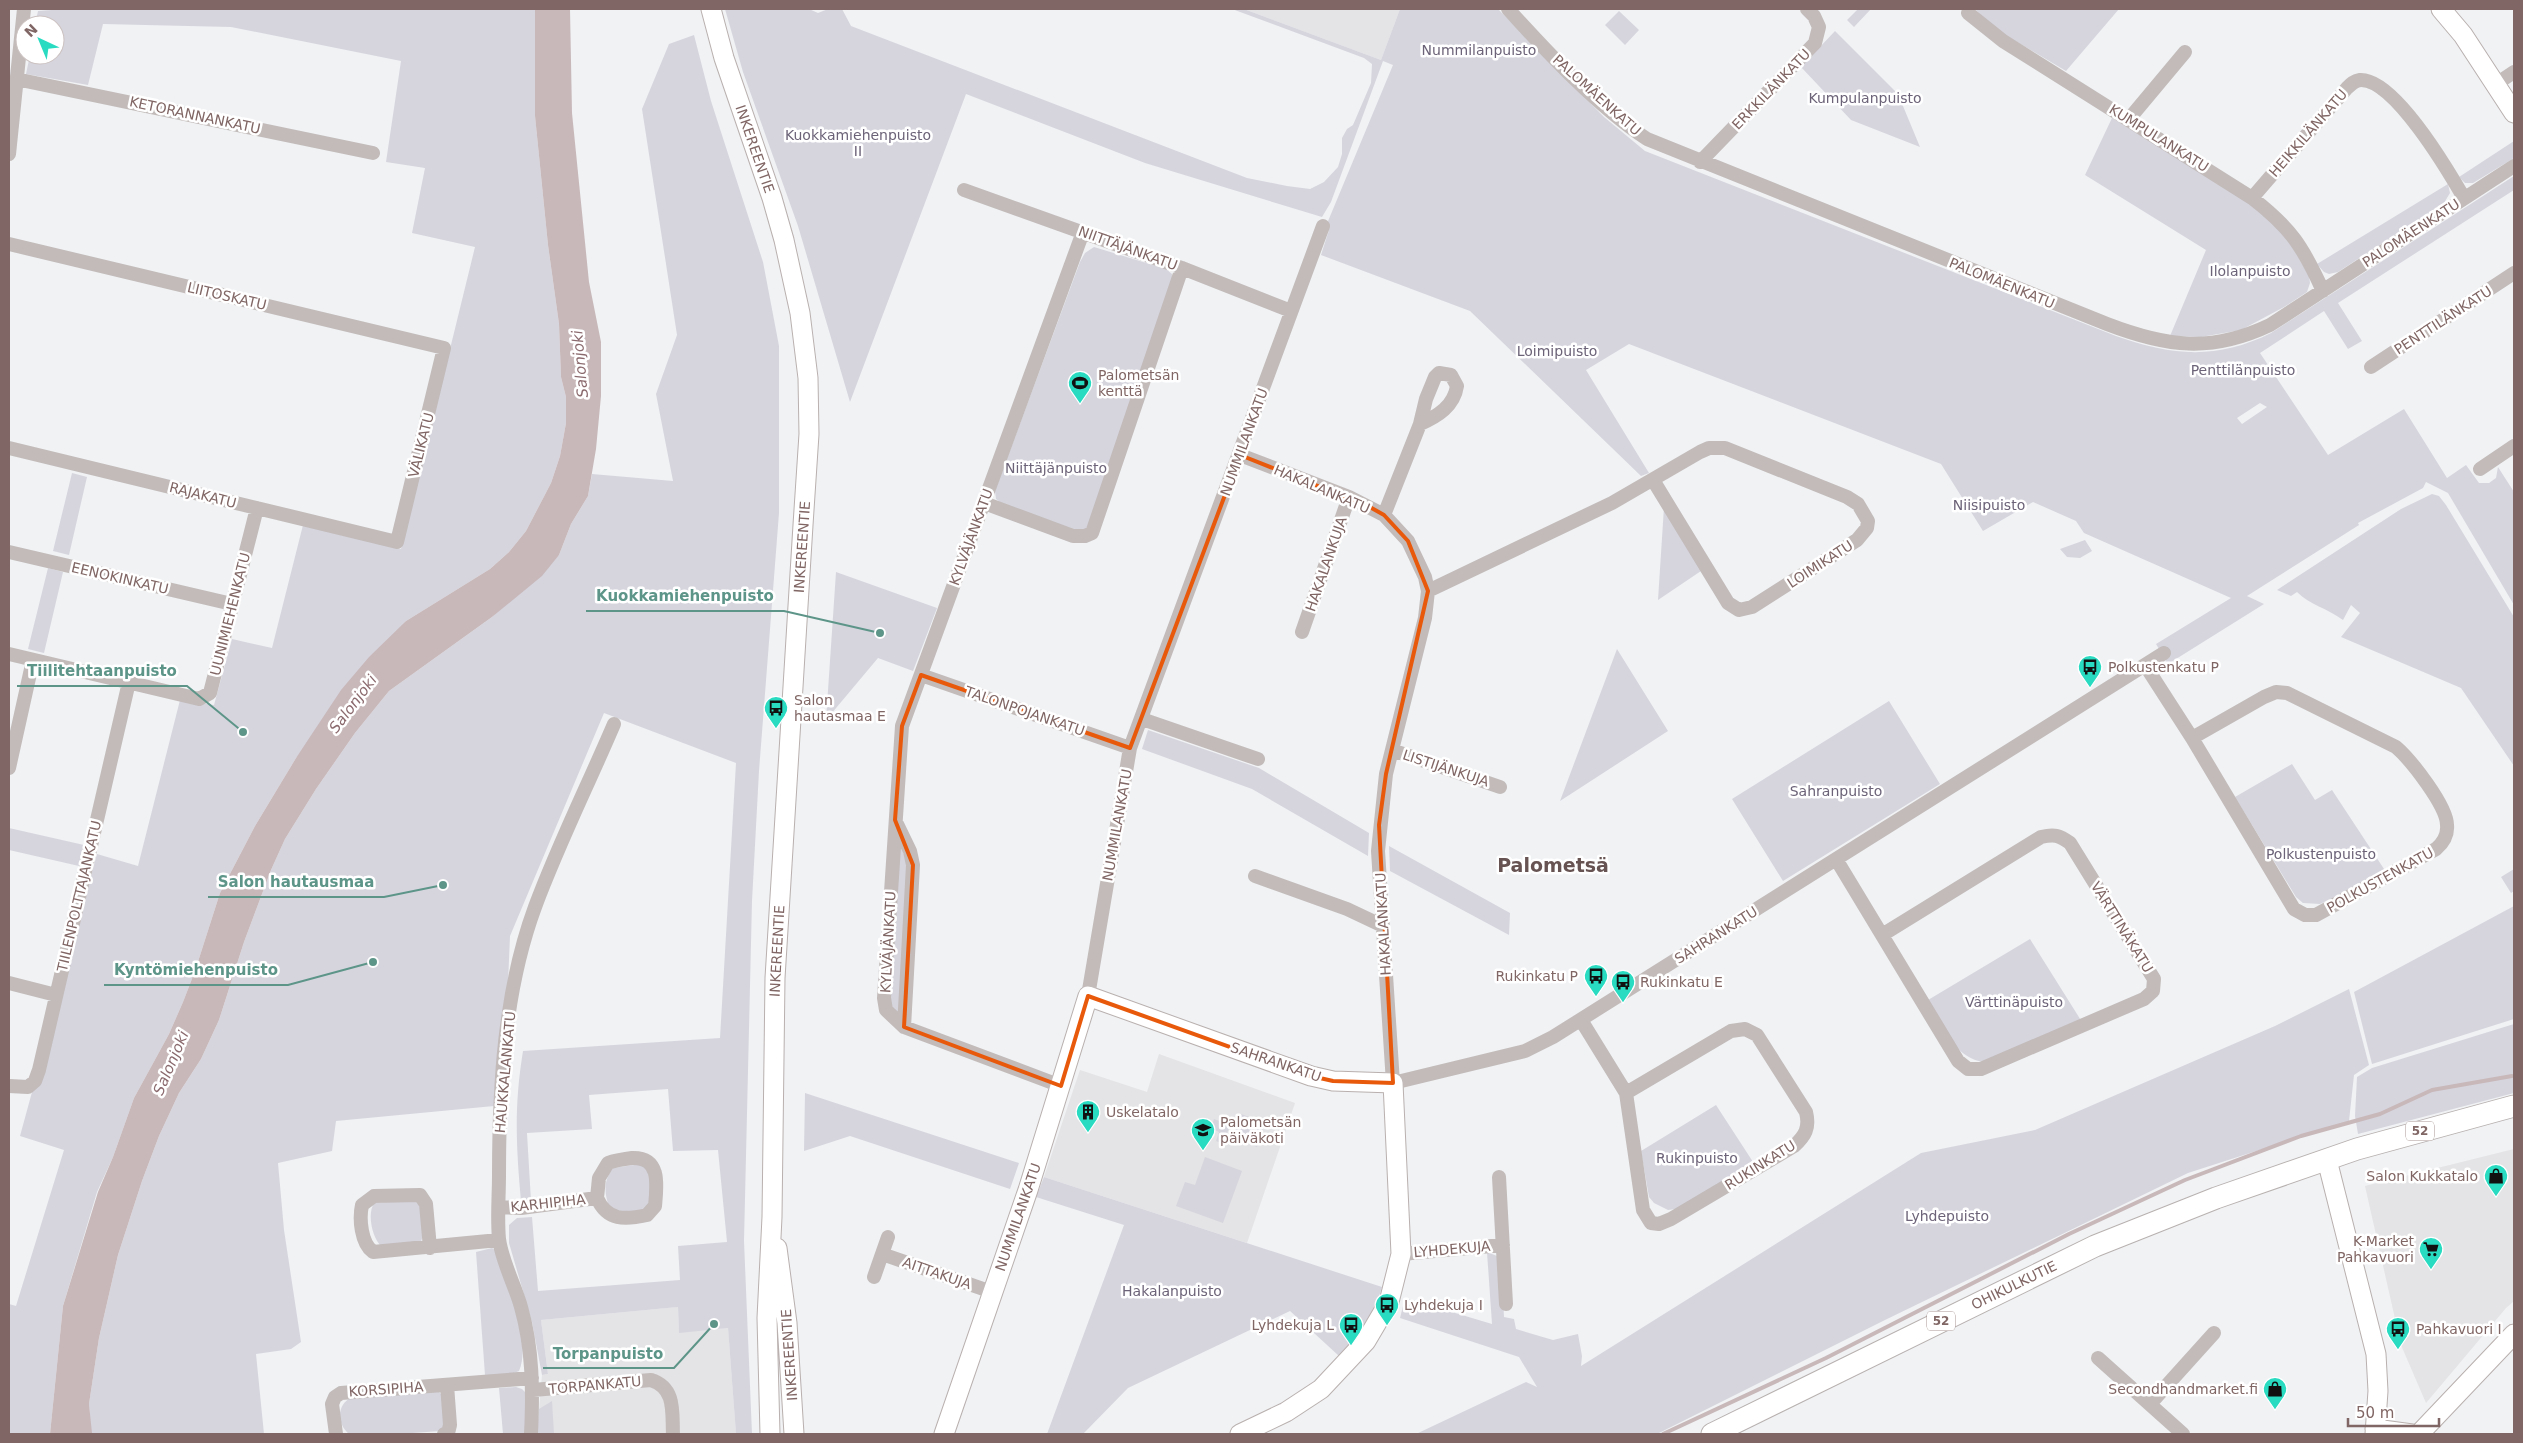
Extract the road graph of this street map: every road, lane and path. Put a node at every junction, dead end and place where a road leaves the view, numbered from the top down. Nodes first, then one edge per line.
1 (24, 9) edge
2 (711, 9) edge
3 (1508, 9) edge
4 (1807, 9) edge
5 (2441, 9) edge
6 (1968, 13) dead end
7 (2185, 52) dead end
8 (2514, 72) edge
9 (16, 79) junction
10 (2496, 84) junction
11 (2514, 112) edge
12 (2129, 118) junction
13 (10, 146) edge
14 (373, 153) dead end
15 (1700, 162) junction
16 (2514, 166) edge
17 (964, 190) dead end
18 (2252, 198) junction
19 (2464, 198) junction
20 (1322, 226) dead end
21 (1082, 232) junction
22 (9, 244) edge
23 (1182, 268) junction
24 (2514, 273) edge
25 (2323, 291) junction
26 (1291, 311) junction
27 (444, 348) joint
28 (2371, 367) dead end
29 (1420, 424) dead end
30 (2514, 446) edge
31 (9, 448) edge
32 (1240, 455) junction
33 (2480, 469) dead end
34 (1654, 480) junction
35 (1349, 497) junction
36 (984, 503) junction
37 (256, 508) junction
38 (1384, 515) junction
39 (397, 542) joint
40 (9, 552) edge
41 (1428, 591) junction
42 (232, 604) junction
43 (1302, 632) dead end
44 (2164, 653) dead end
45 (9, 654) edge
46 (33, 660) junction
47 (2145, 665) junction
48 (920, 674) junction
49 (129, 682) junction
50 (1142, 719) junction
51 (614, 724) dead end
52 (2192, 738) junction
53 (1130, 748) junction
54 (1392, 750) junction
55 (1258, 759) dead end
56 (9, 768) edge
57 (1500, 787) dead end
58 (895, 820) junction
59 (1836, 859) junction
60 (1255, 876) dead end
61 (1383, 926) junction
62 (1882, 935) junction
63 (9, 983) edge
64 (56, 995) junction
65 (1088, 996) junction
66 (1580, 1020) junction
67 (904, 1027) junction
68 (1393, 1083) junction
69 (9, 1086) edge
70 (1061, 1086) junction
71 (1626, 1093) junction
72 (2514, 1106) edge
73 (2327, 1160) junction
74 (1499, 1177) dead end
75 (597, 1198) junction
76 (499, 1207) junction
77 (772, 1217) junction
78 (888, 1237) dead end
79 (499, 1240) junction
80 (1503, 1245) junction
81 (430, 1248) junction
82 (882, 1254) junction
83 (1401, 1254) junction
84 (874, 1277) dead end
85 (992, 1292) junction
86 (1506, 1304) dead end
87 (2214, 1333) dead end
88 (2514, 1334) edge
89 (2098, 1358) dead end
90 (533, 1384) junction
91 (447, 1385) junction
92 (2150, 1404) junction
93 (2375, 1432) edge
94 (336, 1434) edge
95 (444, 1434) edge
96 (531, 1434) edge
97 (673, 1434) edge
98 (770, 1434) edge
99 (794, 1434) edge
100 (944, 1434) edge
101 (1240, 1434) edge
102 (1712, 1434) edge
103 (2183, 1434) edge
104 (2412, 1434) edge
105 (2420, 1434) edge

1 - 9 street
2 - 77 street, INKEREENTIE
3 - 15 street, PALOMÄENKATU
4 - 15 street, ERKKILÄNKATU
5 - 10 street
6 - 12 street, KUMPULANKATU
7 - 12 street
8 - 10 street
9 - 13 street
9 - 14 street, KETORANNANKATU
10 - 11 street
12 - 18 street, KUMPULANKATU
15 - 25 street, PALOMÄENKATU
16 - 19 street, PALOMÄENKATU
17 - 21 street, NIITTÄJÄNKATU
18 - 19 street, HEIKKILÄNKATU
18 - 25 street, KUMPULANKATU
19 - 25 street, PALOMÄENKATU
20 - 26 street, NUMMILANKATU
21 - 23 street, NIITTÄJÄNKATU
21 - 36 street, KYLVÄJÄNKATU
22 - 27 street, LIITOSKATU
23 - 26 street, NIITTÄJÄNKATU
23 - 36 street
24 - 28 street, PENTTILÄNKATU
26 - 32 street, NUMMILANKATU
27 - 39 street, VÄLIKATU
29 - 38 street
30 - 33 street
31 - 37 street, RAJAKATU
32 - 35 street, HAKALANKATU
32 - 50 street, NUMMILANKATU
34 - 34 street, LOIMIKATU
34 - 41 street, LOIMIKATU
35 - 38 street, HAKALANKATU
35 - 43 street, HAKALANKUJA
36 - 48 street, KYLVÄJÄNKATU
37 - 39 street, RAJAKATU
37 - 42 street, UUNIMIEHENKATU
38 - 41 street, HAKALANKATU
40 - 42 street, EENOKINKATU
41 - 54 street, HAKALANKATU
42 - 49 street, UUNIMIEHENKATU
44 - 47 street, SAHRANKATU
45 - 46 street, UUNIMIEHENKATU
46 - 49 street, UUNIMIEHENKATU
46 - 56 street
47 - 52 street, POLKUSTENKATU
47 - 59 street, SAHRANKATU
48 - 53 street, TALONPOJANKATU
48 - 58 street, KYLVÄJÄNKATU
49 - 64 street, TIILENPOLTTAJANKATU
50 - 53 street, NUMMILANKATU
50 - 55 street
51 - 76 street, HAUKKALANKATU
52 - 52 street, POLKUSTENKATU
53 - 65 street, NUMMILANKATU
54 - 57 street, LISTIJÄNKUJA
54 - 61 street, HAKALANKATU
58 - 67 street, KYLVÄJÄNKATU
58 - 67 street, KYLVÄJÄNKATU
59 - 62 street, VÄRTTINÄKATU
59 - 66 street, SAHRANKATU
60 - 61 street
61 - 68 street, HAKALANKATU
62 - 62 street, VÄRTTINÄKATU
63 - 64 street
64 - 69 street, TIILENPOLTTAJANKATU
65 - 68 street, SAHRANKATU
65 - 70 street, NUMMILANKATU
66 - 68 street, SAHRANKATU
66 - 71 street, RUKINKATU
67 - 70 street, KYLVÄJÄNKATU
68 - 83 street, HAKALANKATU
70 - 85 street, NUMMILANKATU
71 - 71 street, RUKINKATU
72 - 73 main road, 52
73 - 93 street
73 - 102 main road, OHIKULKUTIE / 52
74 - 80 street, LYHDEKUJA
75 - 75 street, KARHIPIHA
75 - 76 street, KARHIPIHA
76 - 79 street, HAUKKALANKATU
77 - 98 street, INKEREENTIE
77 - 99 street, INKEREENTIE
78 - 82 street
79 - 81 street
79 - 90 street, HAUKKALANKATU
80 - 83 street, LYHDEKUJA
80 - 86 street, LYHDEKUJA
81 - 81 street
82 - 84 street
82 - 85 street, AITTAKUJA
83 - 101 street, HAKALANKATU
85 - 100 street, NUMMILANKATU
87 - 92 street
88 - 105 street
89 - 92 street
90 - 91 street, KORSIPIHA
90 - 96 street, HAUKKALANKATU
90 - 97 street, TORPANKATU
91 - 94 street, KORSIPIHA
91 - 95 street
92 - 103 street
93 - 104 street

